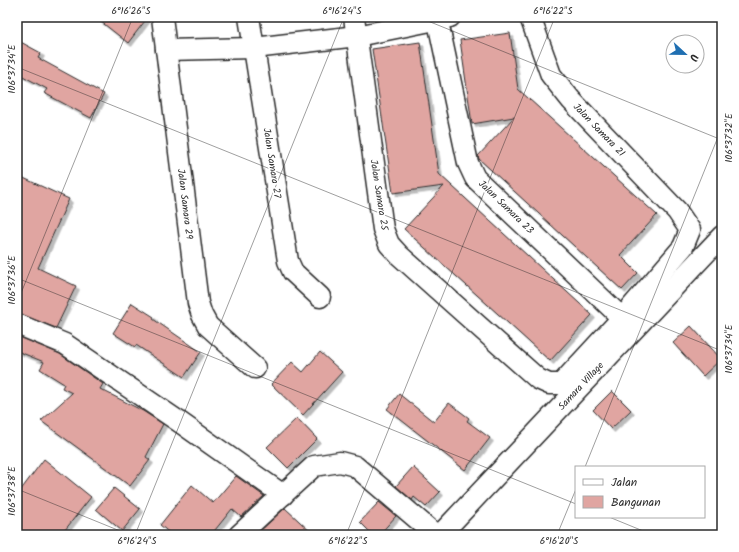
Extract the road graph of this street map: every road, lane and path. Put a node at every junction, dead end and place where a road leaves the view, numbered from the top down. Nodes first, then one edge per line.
1 (162, 17) edge
2 (249, 17) edge
3 (530, 17) edge
4 (441, 18) edge
5 (355, 26) edge
6 (254, 48) junction
7 (166, 50) junction
8 (722, 236) edge
9 (320, 297) dead end
10 (622, 318) junction
11 (17, 324) edge
12 (255, 368) dead end
13 (283, 495) junction
14 (239, 535) edge
15 (436, 535) edge
16 (440, 535) edge

1 - 7 street, Jalan Samara 29
2 - 6 street, Jalan Samara 27
3 - 10 street, Jalan Samara 21
4 - 5 street
4 - 10 street, Jalan Samara 23
5 - 6 street
5 - 10 street, Jalan Samara 25
6 - 7 street
6 - 9 street, Jalan Samara 27
7 - 12 street, Jalan Samara 29
8 - 16 street, Samara Village
11 - 13 street
13 - 14 street
13 - 15 street

